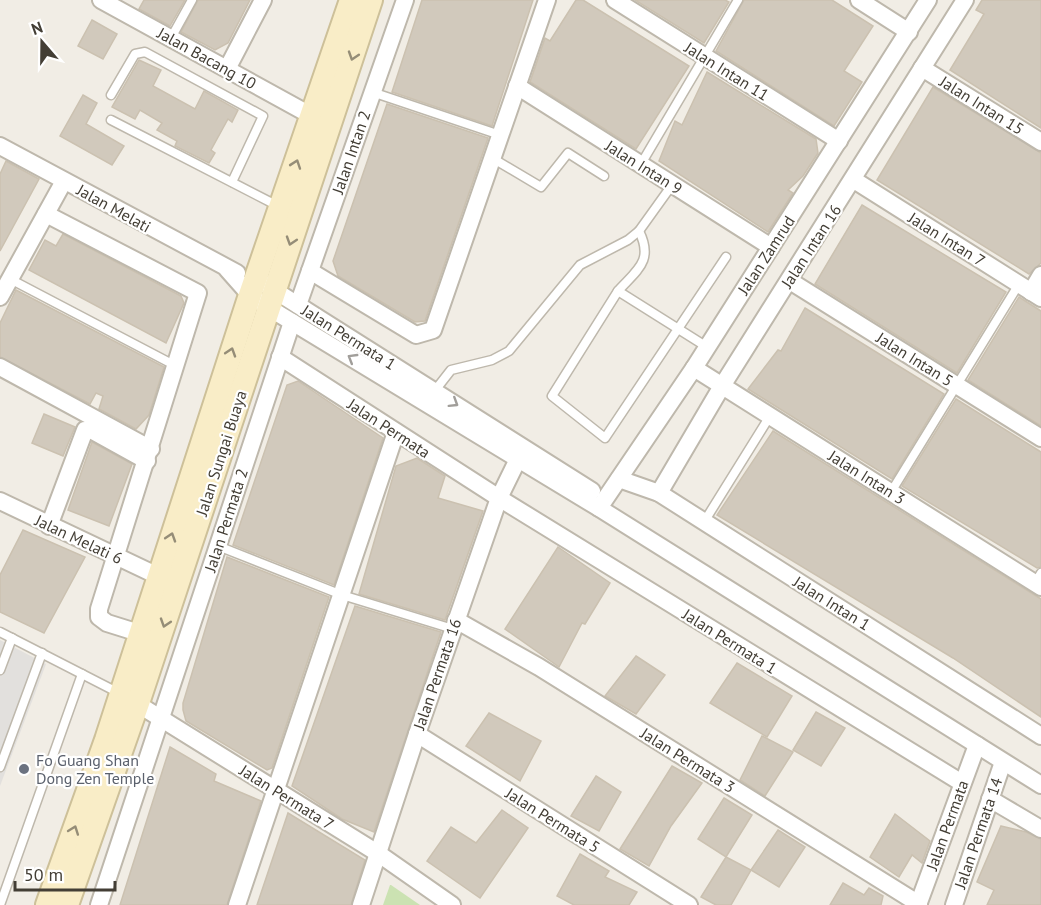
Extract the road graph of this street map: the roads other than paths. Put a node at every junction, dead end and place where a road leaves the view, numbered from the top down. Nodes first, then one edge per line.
1 (192, 0) edge
2 (263, 0) edge
3 (351, 0) edge
4 (371, 0) edge
5 (405, 0) edge
6 (547, 0) edge
7 (615, 0) edge
8 (738, 0) edge
9 (859, 0) edge
10 (928, 0) edge
11 (965, 0) edge
12 (108, 2) edge
13 (909, 32) junction
14 (171, 38) junction
15 (703, 56) junction
16 (922, 68) junction
17 (227, 69) junction
18 (517, 86) junction
19 (372, 92) junction
20 (111, 95) dead end
21 (312, 116) junction
22 (111, 120) dead end
23 (500, 135) junction
24 (839, 141) junction
25 (1041, 142) edge
26 (0, 146) edge
27 (492, 158) junction
28 (641, 164) junction
29 (604, 176) dead end
30 (854, 180) junction
31 (64, 181) junction
32 (232, 182) junction
33 (672, 185) junction
34 (281, 207) junction
35 (46, 214) junction
36 (639, 231) junction
37 (771, 247) junction
38 (726, 257) dead end
39 (310, 271) junction
40 (1041, 275) edge
41 (10, 279) junction
42 (790, 281) junction
43 (618, 291) junction
44 (1030, 291) edge
45 (262, 293) junction
46 (0, 297) edge
47 (298, 305) junction
48 (292, 322) junction
49 (679, 330) junction
50 (707, 347) junction
51 (280, 357) junction
52 (176, 367) junction
53 (0, 368) edge
54 (694, 368) junction
55 (957, 385) junction
56 (722, 386) junction
57 (431, 397) junction
58 (770, 416) junction
59 (396, 432) junction
60 (1041, 438) edge
61 (520, 453) junction
62 (149, 455) junction
63 (619, 479) junction
64 (891, 492) junction
65 (659, 494) junction
66 (499, 498) junction
67 (0, 501) edge
68 (602, 503) junction
69 (704, 522) junction
70 (50, 526) junction
71 (218, 546) junction
72 (114, 557) junction
73 (158, 576) junction
74 (1039, 581) edge
75 (342, 595) junction
76 (454, 625) junction
77 (0, 632) edge
78 (139, 633) junction
79 (12, 638) junction
80 (42, 653) junction
81 (0, 670) edge
82 (82, 674) junction
83 (129, 698) junction
84 (160, 717) junction
85 (417, 734) junction
86 (1041, 736) edge
87 (977, 745) junction
88 (1003, 762) junction
89 (0, 767) edge
90 (962, 783) junction
91 (1041, 785) edge
92 (277, 790) junction
93 (990, 798) junction
94 (1041, 829) edge
95 (379, 854) junction
96 (919, 904) edge
97 (0, 905) edge
98 (47, 905) edge
99 (67, 905) edge
100 (99, 905) edge
101 (237, 905) edge
102 (361, 905) edge
103 (452, 905) edge
104 (688, 905) edge
105 (954, 905) edge

1 - 14 lane
2 - 17 street
3 - 21 street, Jalan Sungai Buaya
4 -> 45 street, Jalan Sungai Buaya
5 - 19 street, Jalan Intan 2
6 - 18 street
7 - 15 street, Jalan Intan 11
8 - 15 lane
9 - 13 street
10 - 13 street, Jalan Zamrud
11 - 16 street, Jalan Intan 16
12 - 14 street, Jalan Bacang 10
13 - 24 street, Jalan Zamrud
14 - 17 street, Jalan Bacang 10
15 - 24 street, Jalan Intan 11
15 - 28 lane
16 - 25 street, Jalan Intan 15
16 - 30 street, Jalan Intan 16
17 - 21 street, Jalan Bacang 10
18 - 23 street
18 - 28 street, Jalan Intan 9
19 - 23 lane
19 - 39 street, Jalan Intan 2
20 - 32 lane
34 -> 21 street, Jalan Sungai Buaya
22 - 32 lane
23 - 27 street
24 - 37 street, Jalan Zamrud
26 - 31 street, Jalan Melati
27 - 29 lane
27 - 39 street
28 - 33 street, Jalan Intan 9
30 - 42 street, Jalan Intan 16
30 - 44 street, Jalan Intan 7
31 - 35 street
31 - 45 street, Jalan Melati
32 - 34 lane
33 - 36 lane
33 - 37 street, Jalan Intan 9
34 - 45 street, Jalan Sungai Buaya
35 - 41 street
35 - 52 street
36 - 43 lane
36 - 57 lane
37 - 50 street, Jalan Zamrud
38 - 49 lane
39 - 47 street, Jalan Intan 2
40 - 44 street
41 - 46 street
41 - 52 lane
42 - 55 street, Jalan Intan 5
42 - 56 street, Jalan Intan 16
43 - 49 lane
43 - 49 lane
44 - 55 lane
45 - 47 street, Jalan Permata 1
45 - 48 street, Jalan Permata 1
73 -> 45 street, Jalan Sungai Buaya
45 -> 83 street, Jalan Sungai Buaya
47 - 57 street, Jalan Permata 1
48 - 51 street, Jalan Permata 2
57 -> 48 street, Jalan Permata 1
49 - 50 lane
50 - 54 street, Jalan Zamrud
51 - 59 street, Jalan Permata
51 - 71 street, Jalan Permata 2
52 - 62 street
53 - 62 street
54 - 56 street, Jalan Intan 3
54 - 63 street, Jalan Zamrud
55 - 60 street, Jalan Intan 5
55 - 64 lane
56 - 58 street, Jalan Intan 3
56 - 65 street, Jalan Intan 16
57 - 61 street, Jalan Permata 1
58 - 64 street, Jalan Intan 3
58 - 69 lane
59 - 66 street, Jalan Permata
59 - 75 street
61 - 66 street, Jalan Permata 16
61 - 68 street, Jalan Permata 1
62 - 70 street
62 - 72 street
63 - 65 street, Jalan Intan 1
63 - 68 street, Jalan Zamrud
64 - 74 street, Jalan Intan 3
65 - 69 street, Jalan Intan 1
66 - 76 street, Jalan Permata 16
66 - 90 street, Jalan Permata 1
67 - 70 street, Jalan Melati 6
68 - 87 street, Jalan Permata 1
69 - 86 street, Jalan Intan 1
70 - 72 street, Jalan Melati 6
71 - 75 lane
71 - 84 street, Jalan Permata 2
72 - 73 street, Jalan Melati 6
72 - 78 street
73 - 78 street, Jalan Sungai Buaya
75 - 76 lane
75 - 92 street
76 - 85 street, Jalan Permata 16
76 - 96 street, Jalan Permata 3
77 - 79 lane
78 - 83 street, Jalan Sungai Buaya
79 - 80 lane
79 - 81 lane
80 - 82 lane
80 - 89 lane
82 - 83 lane
82 - 97 lane
83 - 84 street, Jalan Permata 7
98 -> 83 street, Jalan Sungai Buaya
83 - 99 street, Jalan Sungai Buaya
84 - 92 street, Jalan Permata 7
84 - 100 street, Jalan Permata 2
85 - 95 street, Jalan Permata 16
85 - 104 street, Jalan Permata 5
87 - 88 street, Jalan Permata 1
87 - 90 street, Jalan Permata
88 - 91 street, Jalan Permata 1
88 - 93 street, Jalan Permata 14
90 - 96 street, Jalan Permata
92 - 95 street, Jalan Permata 7
92 - 101 street
93 - 94 street
93 - 105 street, Jalan Permata 14
95 - 102 street, Jalan Permata 16
95 - 103 street, Jalan Permata 7

